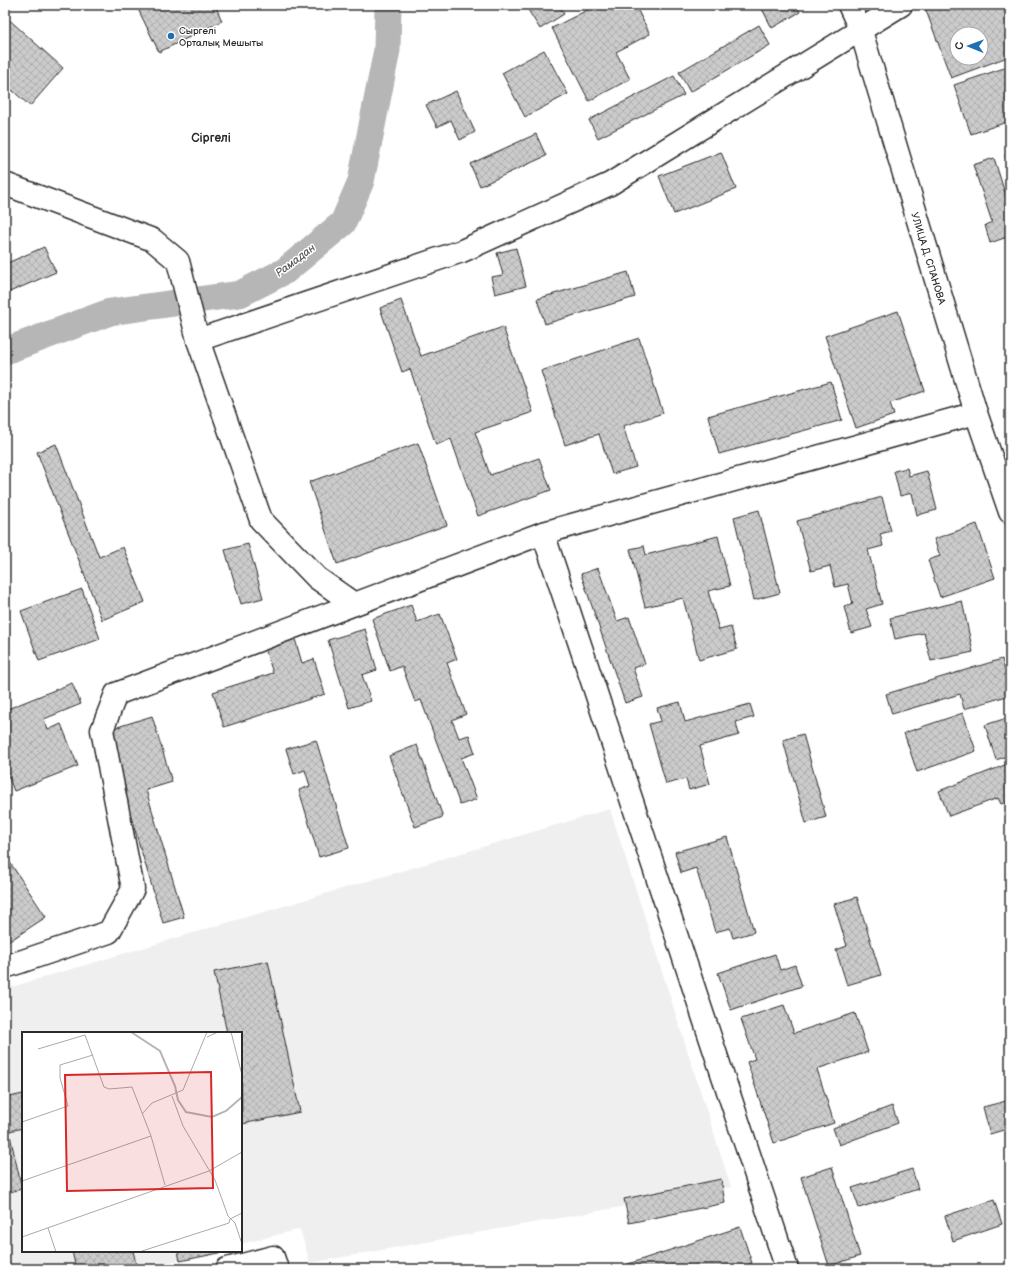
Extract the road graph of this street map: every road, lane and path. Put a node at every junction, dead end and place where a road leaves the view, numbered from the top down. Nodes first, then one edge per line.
1 (849, 5) edge
2 (900, 5) edge
3 (861, 31) junction
4 (5, 184) edge
5 (198, 340) junction
6 (976, 413) junction
7 (1010, 512) edge
8 (543, 533) junction
9 (354, 604) junction
10 (5, 967) edge
11 (226, 1269) edge
12 (277, 1269) edge
13 (787, 1269) edge

1 - 3 street, УЛИЦА Д. СПАНОВА
2 - 3 street
3 - 5 street
3 - 6 street, УЛИЦА Д. СПАНОВА
4 - 5 street
5 - 9 street
6 - 7 street, УЛИЦА Д. СПАНОВА
6 - 8 street
8 - 9 street
8 - 13 street
9 - 10 street
11 - 12 street

